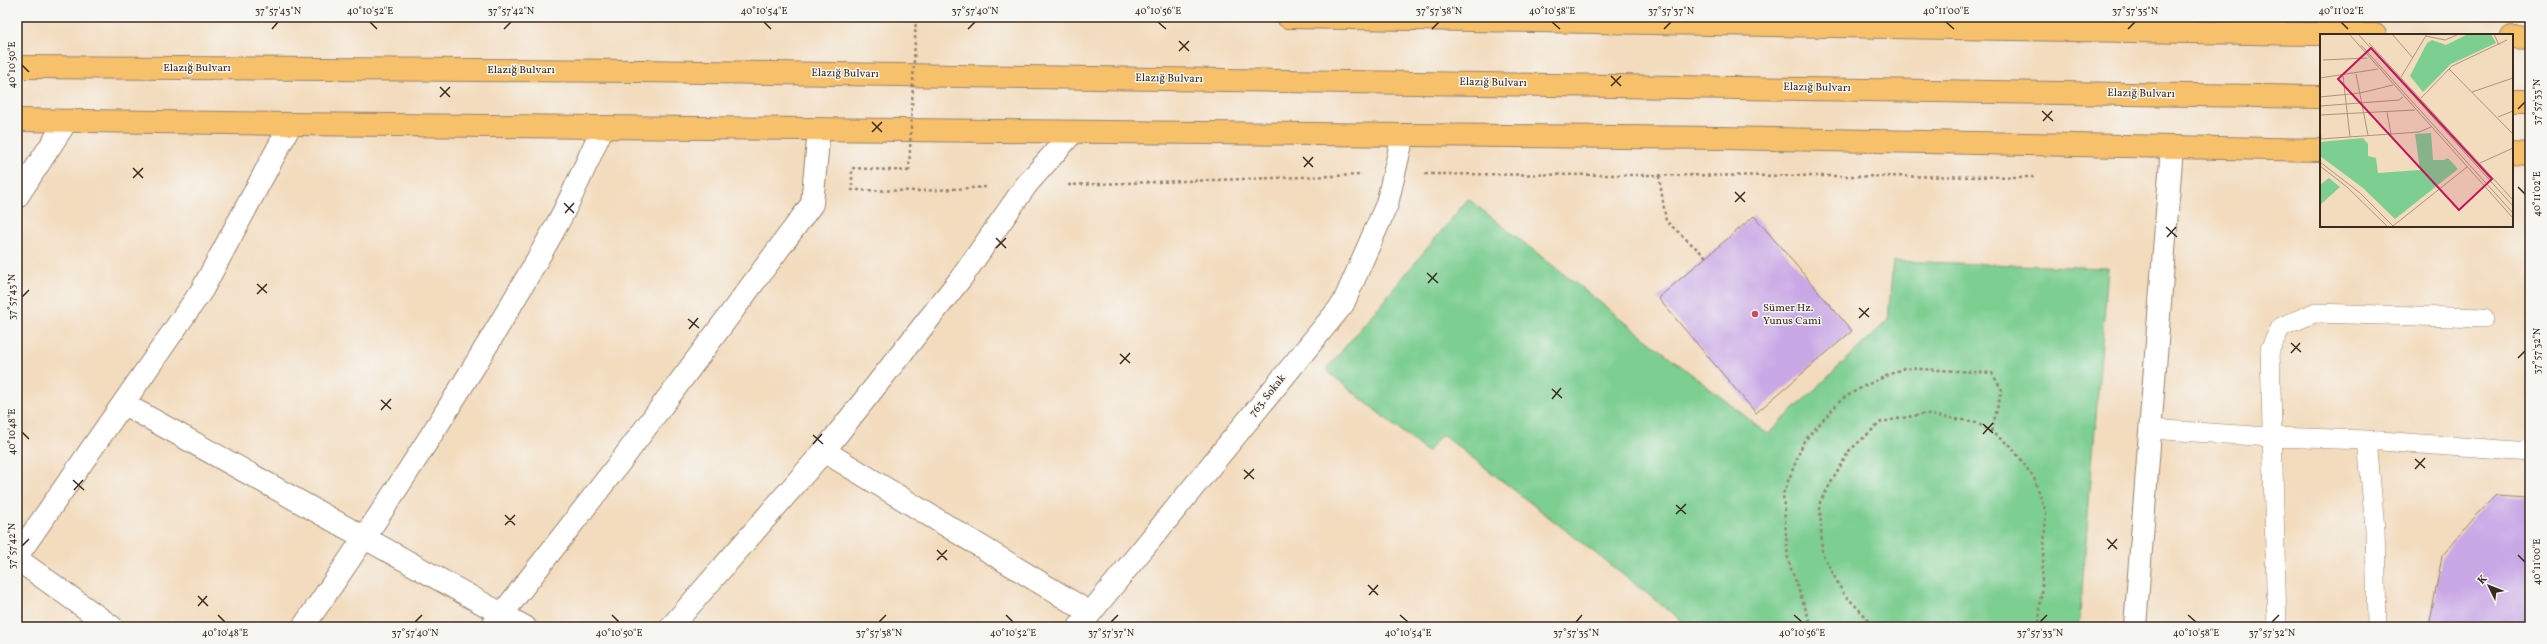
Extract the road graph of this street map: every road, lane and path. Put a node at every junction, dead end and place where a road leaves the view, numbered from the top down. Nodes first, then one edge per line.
1 (916, 17) edge
2 (1288, 17) edge
3 (2320, 34) edge
4 (2513, 37) edge
5 (2530, 38) edge
6 (17, 68) edge
7 (2320, 97) edge
8 (2513, 101) edge
9 (2530, 101) edge
10 (17, 120) edge
11 (66, 122) junction
12 (291, 124) junction
13 (603, 127) junction
14 (819, 130) junction
15 (1073, 132) junction
16 (1403, 135) junction
17 (2172, 147) junction
18 (2320, 150) edge
19 (2513, 153) edge
20 (2530, 154) edge
21 (1394, 174) junction
22 (1659, 176) junction
23 (2043, 177) dead end
24 (1027, 184) junction
25 (17, 197) edge
26 (1706, 256) dead end
27 (2484, 318) dead end
28 (124, 404) junction
29 (2150, 429) junction
30 (1990, 432) junction
31 (2270, 437) junction
32 (2367, 440) junction
33 (824, 451) junction
34 (2530, 452) edge
35 (366, 537) junction
36 (17, 557) edge
37 (498, 620) edge
38 (1085, 620) edge
39 (112, 627) edge
40 (303, 627) edge
41 (525, 627) edge
42 (671, 627) edge
43 (1812, 627) edge
44 (1879, 627) edge
45 (2039, 627) edge
46 (2135, 627) edge
47 (2276, 627) edge
48 (2376, 627) edge

1 - 24 path, bridge
2 - 3 highway
4 - 5 highway
6 - 7 highway, Elazığ Bulvarı
8 - 9 highway
10 - 11 highway
11 - 12 highway
11 - 25 street
12 - 13 highway
12 - 28 street
13 - 14 highway
13 - 35 street
14 - 15 highway
14 - 37 street
15 - 16 highway
15 - 24 street
16 - 17 highway
16 - 21 street, 763. Sokak
17 - 18 highway
17 - 29 street
19 - 20 highway
21 - 22 path
21 - 24 path
21 - 38 street, 763. Sokak
22 - 23 path
22 - 26 path
24 - 33 street
27 - 31 lane
28 - 35 street
28 - 36 street
29 - 31 lane
29 - 46 street
30 - 43 path
30 - 44 path
30 - 45 path
31 - 32 lane
31 - 47 lane
32 - 34 lane
32 - 48 lane
33 - 38 street
33 - 42 street
35 - 37 street
35 - 40 street
36 - 39 street
37 - 41 street

